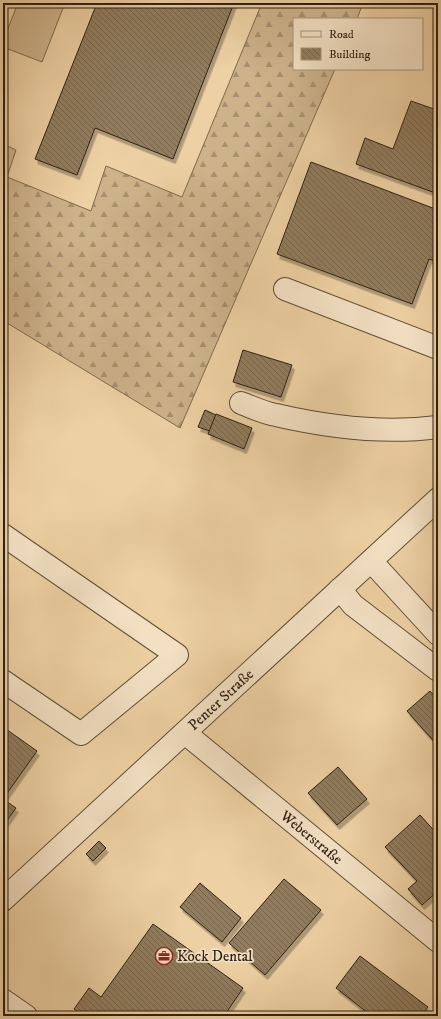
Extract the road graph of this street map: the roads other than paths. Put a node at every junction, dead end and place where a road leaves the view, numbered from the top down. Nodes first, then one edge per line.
1 (285, 289) dead end
2 (438, 348) edge
3 (241, 403) dead end
4 (438, 427) edge
5 (438, 499) edge
6 (3, 535) edge
7 (371, 561) junction
8 (340, 589) junction
9 (438, 634) edge
10 (438, 670) edge
11 (3, 681) edge
12 (185, 733) junction
13 (3, 900) edge
14 (438, 941) edge
15 (3, 1000) edge
16 (26, 1016) edge

1 - 2 street
3 - 4 street
5 - 7 street, Penter Straße
6 - 11 street
7 - 8 street, Penter Straße
7 - 9 street
8 - 10 street
8 - 12 street, Penter Straße
12 - 13 street, Penter Straße
12 - 14 street, Weberstraße
15 - 16 street

